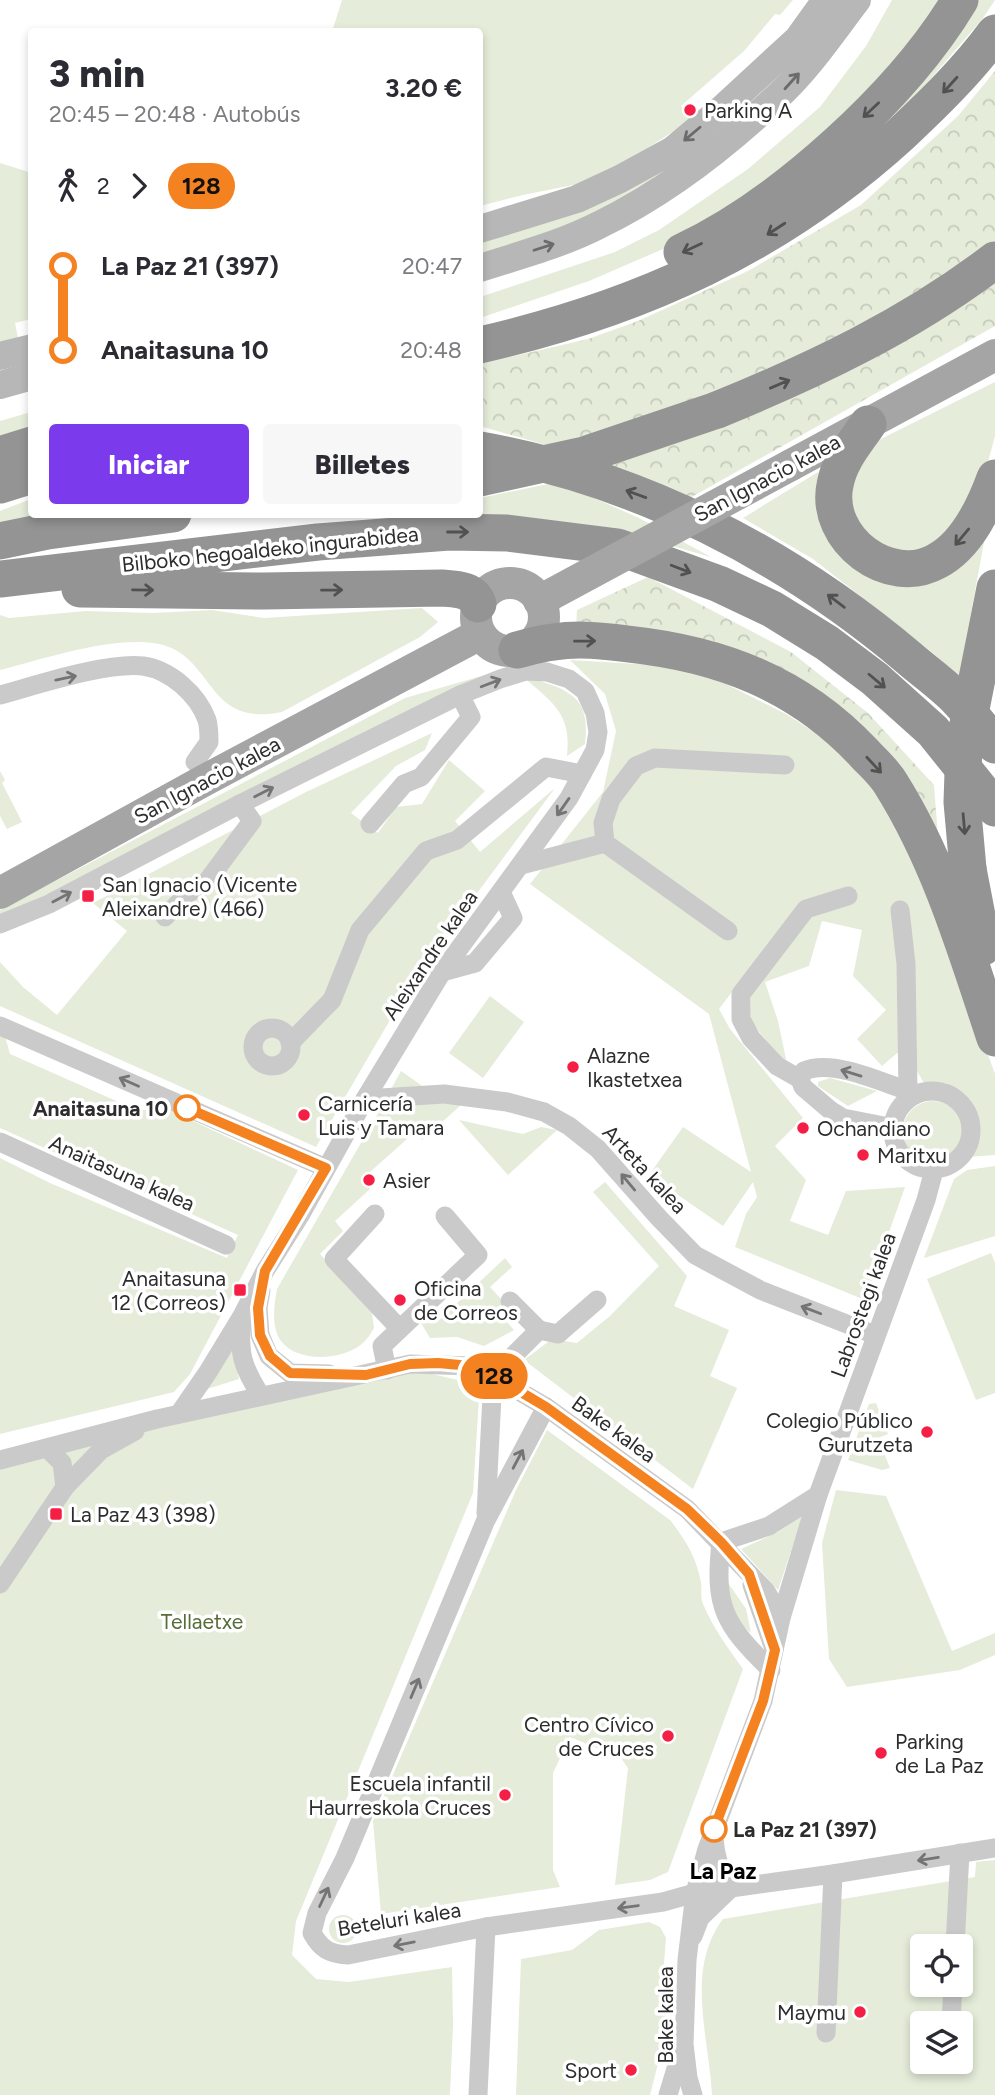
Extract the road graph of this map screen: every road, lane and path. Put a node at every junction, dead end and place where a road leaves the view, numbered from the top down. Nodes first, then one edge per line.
1 (826, 0) edge
2 (857, 0) edge
3 (960, 0) edge
4 (995, 33) edge
5 (483, 228) edge
6 (483, 267) edge
7 (983, 269) edge
8 (483, 331) edge
9 (483, 344) edge
10 (28, 349) edge
11 (995, 355) edge
12 (0, 356) edge
13 (28, 377) edge
14 (0, 385) edge
15 (868, 424) junction
16 (28, 446) edge
17 (483, 451) edge
18 (0, 455) edge
19 (28, 476) edge
20 (483, 477) edge
21 (995, 478) edge
22 (0, 485) edge
23 (144, 518) edge
24 (0, 541) edge
25 (1, 579) edge
26 (995, 587) edge
27 (539, 601) junction
28 (479, 619) junction
29 (517, 649) junction
30 (0, 695) edge
31 (460, 695) junction
32 (995, 745) edge
33 (195, 762) dead end
34 (785, 765) dead end
35 (582, 774) junction
36 (240, 804) junction
37 (995, 808) edge
38 (370, 824) dead end
39 (605, 843) junction
40 (521, 865) junction
41 (0, 893) edge
42 (848, 897) dead end
43 (901, 910) dead end
44 (165, 917) dead end
45 (0, 924) edge
46 (728, 931) dead end
47 (995, 985) edge
48 (0, 1026) edge
49 (995, 1038) edge
50 (290, 1043) dead end
51 (800, 1079) junction
52 (912, 1093) junction
53 (365, 1099) junction
54 (893, 1132) junction
55 (0, 1142) edge
56 (326, 1168) junction
57 (934, 1170) junction
58 (376, 1214) dead end
59 (444, 1216) dead end
60 (226, 1245) dead end
61 (265, 1271) junction
62 (597, 1300) dead end
63 (510, 1301) dead end
64 (242, 1317) junction
65 (399, 1328) junction
66 (539, 1330) junction
67 (875, 1335) junction
68 (270, 1356) junction
69 (387, 1370) junction
70 (366, 1375) junction
71 (494, 1376) junction
72 (261, 1396) junction
73 (546, 1407) junction
74 (179, 1414) junction
75 (157, 1419) junction
76 (47, 1448) junction
77 (0, 1460) edge
78 (65, 1487) junction
79 (818, 1495) junction
80 (698, 1520) junction
81 (485, 1522) junction
82 (750, 1532) junction
83 (721, 1542) junction
84 (749, 1574) junction
85 (0, 1584) edge
86 (781, 1618) junction
87 (775, 1650) junction
88 (771, 1670) junction
89 (714, 1830) junction
90 (995, 1848) edge
91 (960, 1853) junction
92 (833, 1874) junction
93 (730, 1889) junction
94 (695, 1893) junction
95 (486, 1927) junction
96 (957, 1934) edge
97 (688, 1946) junction
98 (826, 2033) dead end
99 (684, 2044) junction
100 (478, 2095) edge
101 (668, 2095) edge
102 (693, 2095) edge

1 -> 5 main road
6 -> 2 main road
3 -> 8 highway
4 -> 9 highway
20 -> 7 highway, bridge
10 - 12 main road
11 - 15 main road, San Ignacio kalea
13 - 14 main road
21 -> 15 highway
15 - 27 main road, San Ignacio kalea, bridge
16 - 18 highway
32 -> 17 highway
19 - 22 highway
23 - 24 highway
25 -> 28 highway
25 -> 37 highway, Bilboko hegoaldeko ingurabidea
26 -> 47 highway, bridge
27 - 28 main road
27 - 29 main road
28 - 29 main road
28 - 41 main road, San Ignacio kalea
29 -> 49 highway
30 -> 33 street, San Ignacio kalea
31 -> 35 street, Aleixandre kalea
36 -> 31 street, Aleixandre kalea
31 - 38 street
34 - 39 street
35 -> 40 street, Aleixandre kalea
35 - 50 street
36 - 44 street
45 -> 36 street, Aleixandre kalea
39 - 40 street
39 - 46 street
40 - 53 street, Aleixandre kalea
42 - 51 street
43 - 52 street
56 -> 48 street
52 -> 51 street
51 - 54 street
52 - 54 street
52 - 57 street
53 - 56 street, Aleixandre kalea
67 -> 53 street, Arteta kalea
54 - 57 street
55 - 60 street, Anaitasuna kalea
56 - 61 street, Aleixandre kalea
57 - 67 street, Labrostegi kalea
58 - 65 street
59 - 65 street
61 - 64 street, Aleixandre kalea
61 - 68 street, Aleixandre kalea
62 - 66 street
63 - 66 street
64 - 72 street, Aleixandre kalea
64 - 74 street, Aleixandre kalea
65 - 69 street
66 - 71 street
67 - 79 street, Labrostegi kalea
68 - 70 street
68 - 72 street
69 - 70 street, Bake kalea
69 - 71 street, Bake kalea
70 - 72 street, Bake kalea
71 - 73 street, Bake kalea
71 - 81 street, Beteluri kalea
72 - 74 street, Bake kalea
73 - 80 street, Bake kalea
81 -> 73 street, Beteluri kalea
74 - 75 street, Bake kalea
75 - 76 street, Bake kalea
75 - 78 street, Bake kalea
76 - 77 street, Bake kalea
76 - 78 street
78 - 85 street, Bake kalea
79 - 82 street
79 - 86 street, Labrostegi kalea
80 - 82 street
80 - 83 street, Bake kalea
95 -> 81 street, Beteluri kalea
82 - 83 street
83 - 84 street, Bake kalea
83 - 88 street
84 - 86 street, Bake kalea
84 - 87 street, Bake kalea
86 - 87 street, Bake kalea
87 - 88 street, Bake kalea
88 - 89 street, Bake kalea
89 - 93 street
89 - 94 street, Bake kalea
90 - 91 street
91 -> 92 street
91 - 96 street
92 - 93 street
92 - 98 street
93 - 94 street
93 - 97 street
94 -> 95 street, Beteluri kalea
94 - 97 street, Bake kalea
95 - 100 street
97 - 99 street, Bake kalea
99 - 101 street
99 - 102 street, Bake kalea

